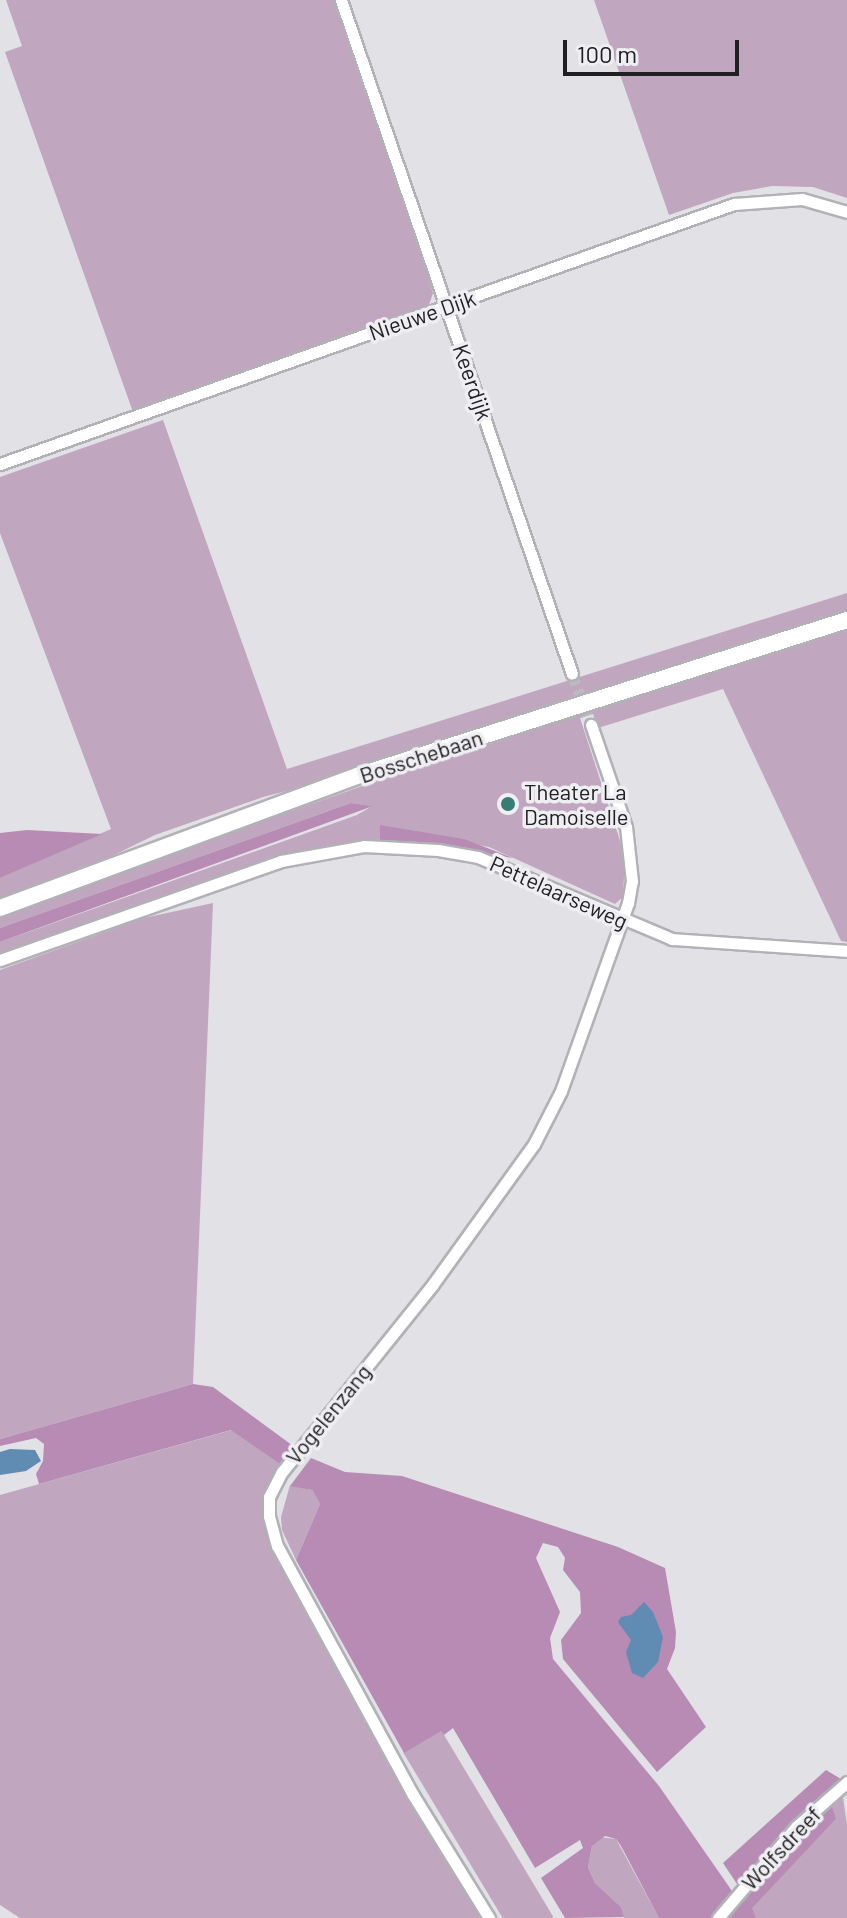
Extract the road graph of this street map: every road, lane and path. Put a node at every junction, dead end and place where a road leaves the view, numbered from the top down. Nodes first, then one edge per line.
1 (341, 0) edge
2 (847, 212) edge
3 (447, 307) junction
4 (0, 464) edge
5 (847, 620) edge
6 (572, 674) tunnel mouth
7 (591, 725) tunnel mouth
8 (0, 908) edge
9 (621, 920) junction
10 (847, 951) edge
11 (0, 960) edge
12 (847, 1782) edge
13 (489, 1918) edge
14 (718, 1918) edge

1 - 3 street, Keerdijk
2 - 3 street, Nieuwe Dijk
3 - 4 street, Nieuwe Dijk
3 - 6 street, Keerdijk
5 - 8 main road, Bosschebaan
7 - 9 street
9 - 10 street, Pettelaarseweg
9 - 11 street, Pettelaarseweg
9 - 13 street, Vogelenzang
12 - 14 street, Wolfsdreef

